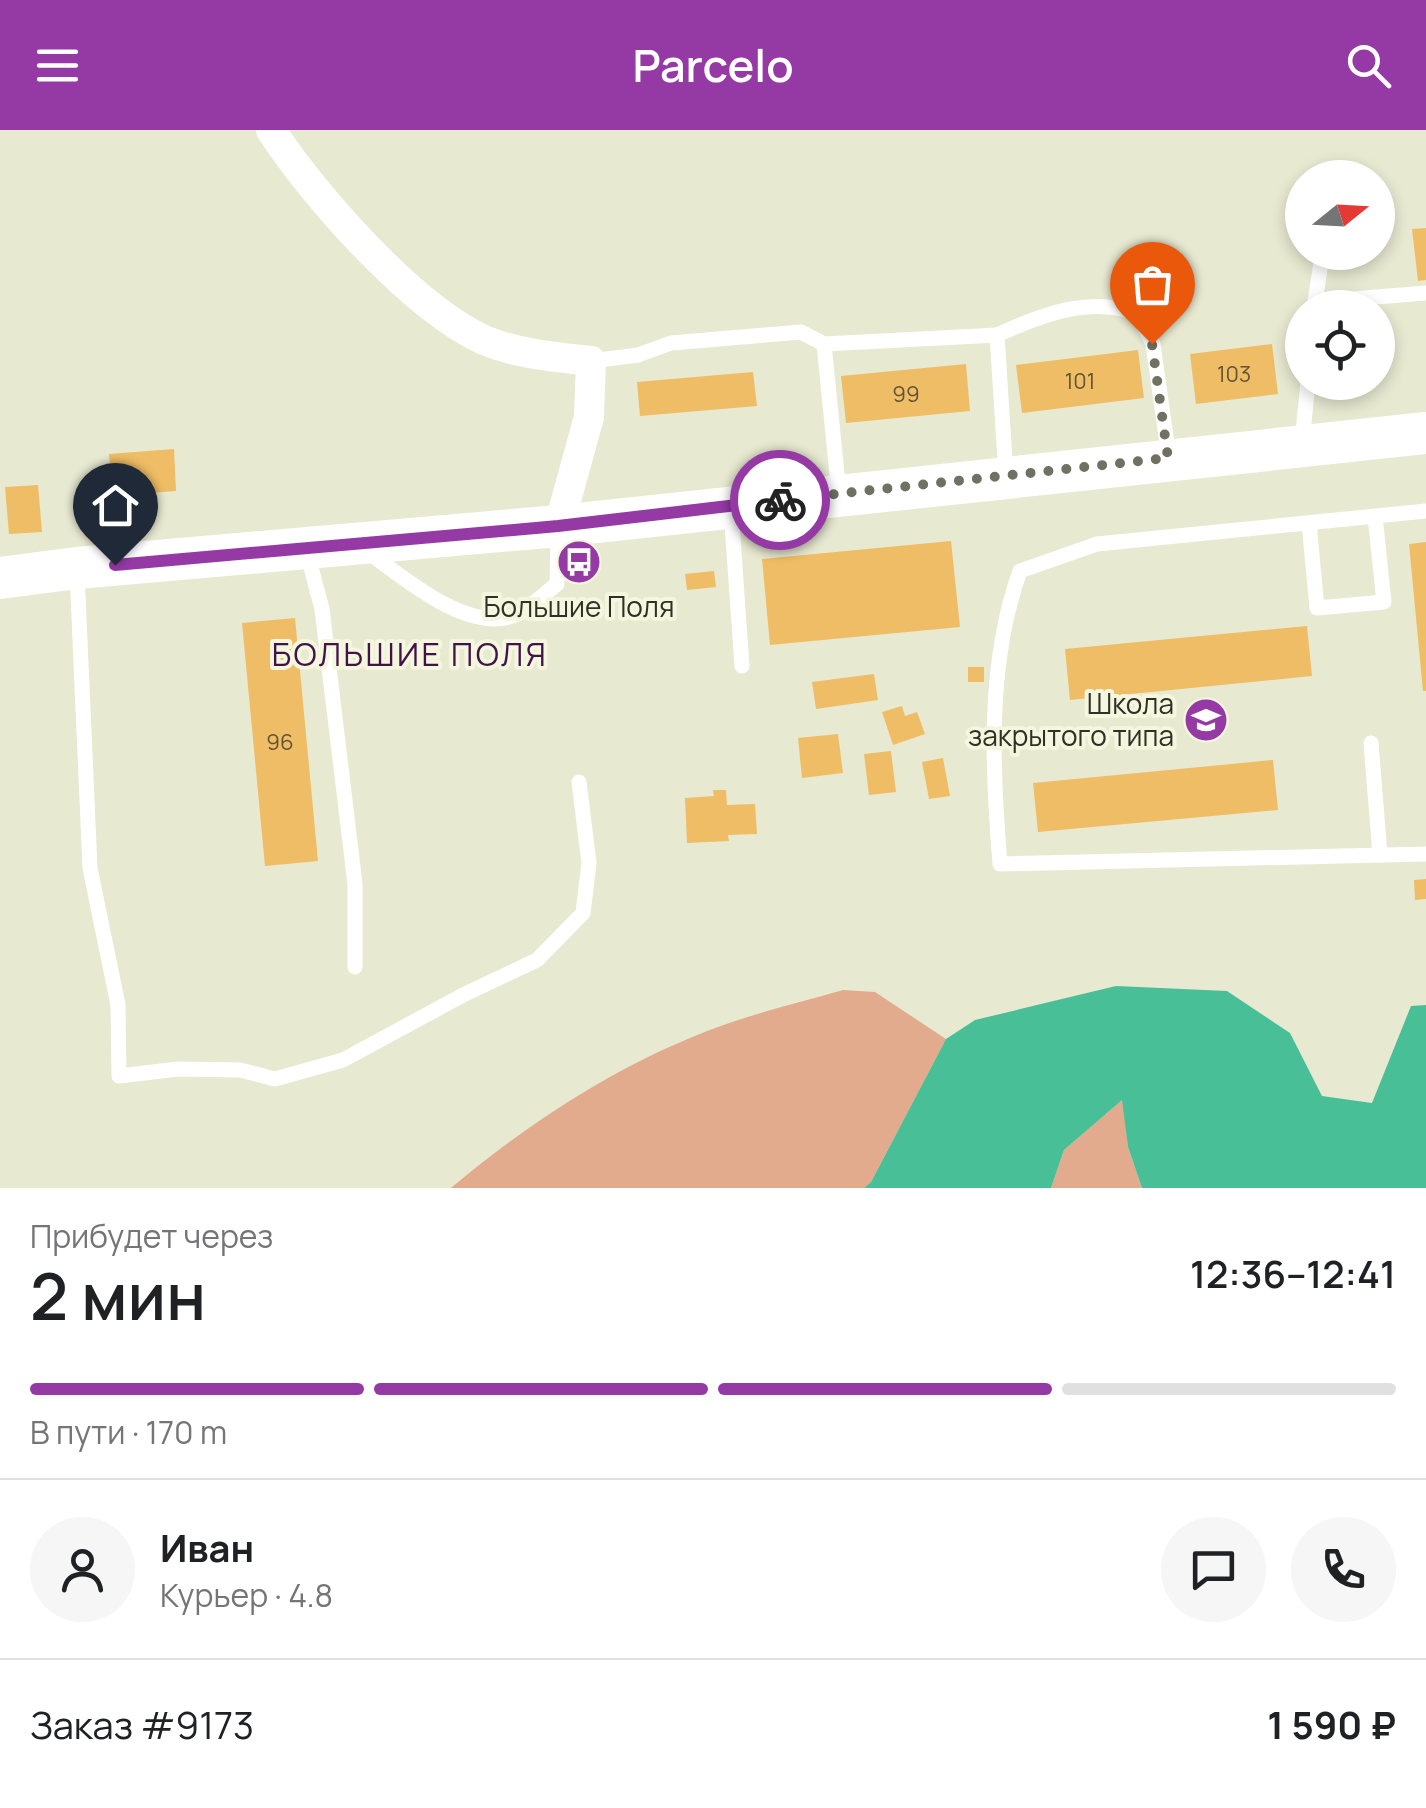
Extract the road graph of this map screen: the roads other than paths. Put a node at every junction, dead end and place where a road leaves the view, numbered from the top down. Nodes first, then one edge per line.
1 (271, 130) edge
2 (1426, 293) edge
3 (1395, 296) edge
4 (996, 335) junction
5 (824, 344) junction
6 (590, 361) junction
7 (1306, 400) edge
8 (1426, 433) edge
9 (1302, 444) junction
10 (1168, 458) junction
11 (1006, 476) junction
12 (838, 494) junction
13 (731, 506) junction
14 (1426, 511) edge
15 (1375, 516) junction
16 (1308, 523) junction
17 (558, 526) junction
18 (356, 544) junction
19 (306, 548) junction
20 (77, 568) junction
21 (0, 578) edge
22 (742, 666) dead end
23 (1371, 743) dead end
24 (578, 782) dead end
25 (1426, 854) edge
26 (1380, 855) junction
27 (355, 968) dead end

1 - 6 street
2 - 3 lane
4 - 5 lane
4 - 10 lane
4 - 11 lane
5 - 6 lane
5 - 12 lane
6 - 17 street
7 - 9 lane
8 - 9 street
9 - 10 street
10 - 11 street
11 - 12 street
12 - 13 street
13 - 17 street
13 - 22 lane
14 - 15 lane
15 - 16 lane
15 - 16 lane
16 - 26 lane
17 - 18 street
17 - 18 lane
18 - 19 street
19 - 20 street
19 - 27 lane
20 - 21 street
20 - 24 lane
23 - 26 lane
25 - 26 lane

